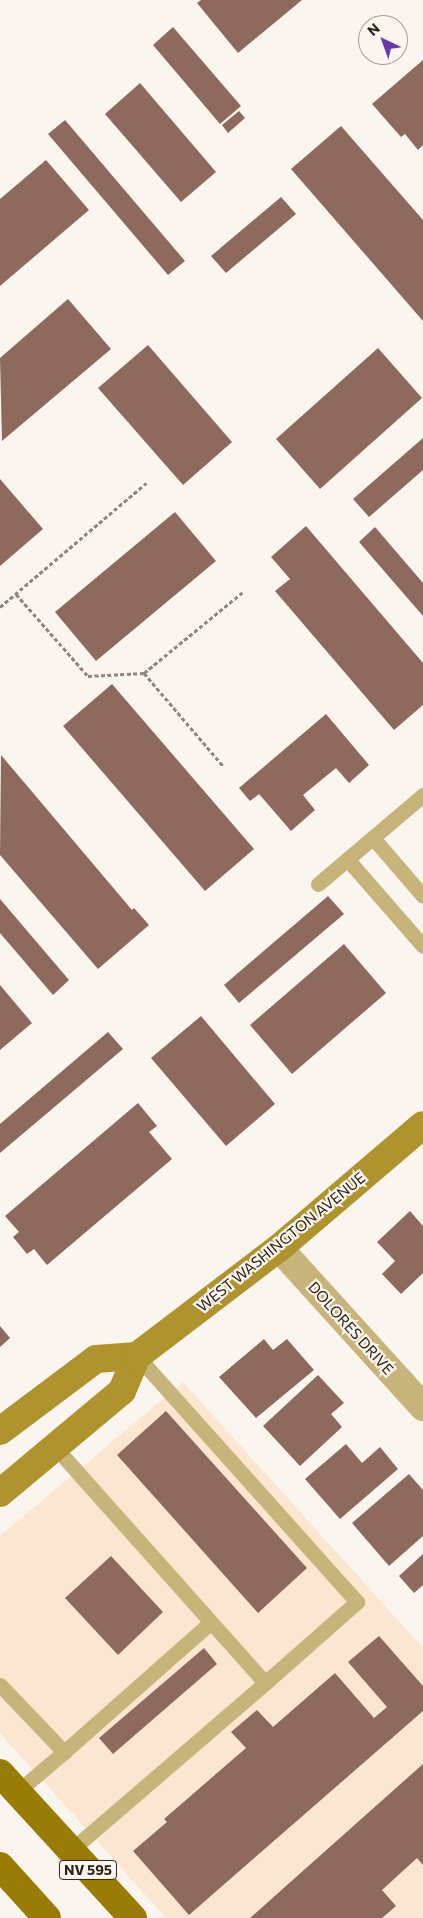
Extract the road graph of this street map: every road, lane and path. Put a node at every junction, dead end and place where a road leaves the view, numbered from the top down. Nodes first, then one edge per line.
1 (146, 483) dead end
2 (242, 592) dead end
3 (16, 594) junction
4 (0, 607) edge
5 (144, 673) junction
6 (224, 766) dead end
7 (423, 795) edge
8 (374, 839) junction
9 (348, 860) junction
10 (318, 884) dead end
11 (423, 896) edge
12 (423, 946) edge
13 (423, 1125) edge
14 (279, 1248) junction
15 (137, 1356) junction
16 (423, 1407) edge
17 (0, 1431) edge
18 (55, 1447) junction
19 (0, 1493) edge
20 (211, 1622) junction
21 (265, 1683) junction
22 (0, 1685) edge
23 (64, 1752) junction
24 (8, 1782) edge
25 (70, 1851) junction
26 (0, 1866) edge
27 (47, 1918) edge
28 (133, 1918) edge

1 - 3 path
2 - 5 path
3 - 4 path
3 - 5 path
5 - 6 path
7 - 8 lane
8 - 9 lane
8 - 11 lane
9 - 10 lane
9 - 12 lane
13 - 14 main road, WEST WASHINGTON AVENUE
14 - 15 main road, WEST WASHINGTON AVENUE
14 - 16 street, DOLORES DRIVE
15 - 17 main road
15 - 18 main road, WEST WASHINGTON AVENUE
15 - 21 lane
18 - 19 main road, WEST WASHINGTON AVENUE
18 - 20 lane
20 - 21 lane
20 - 23 lane
21 - 25 lane
22 - 23 lane
23 - 24 lane
24 - 25 main road, NV 595
25 - 28 main road, NV 595
26 - 27 main road

